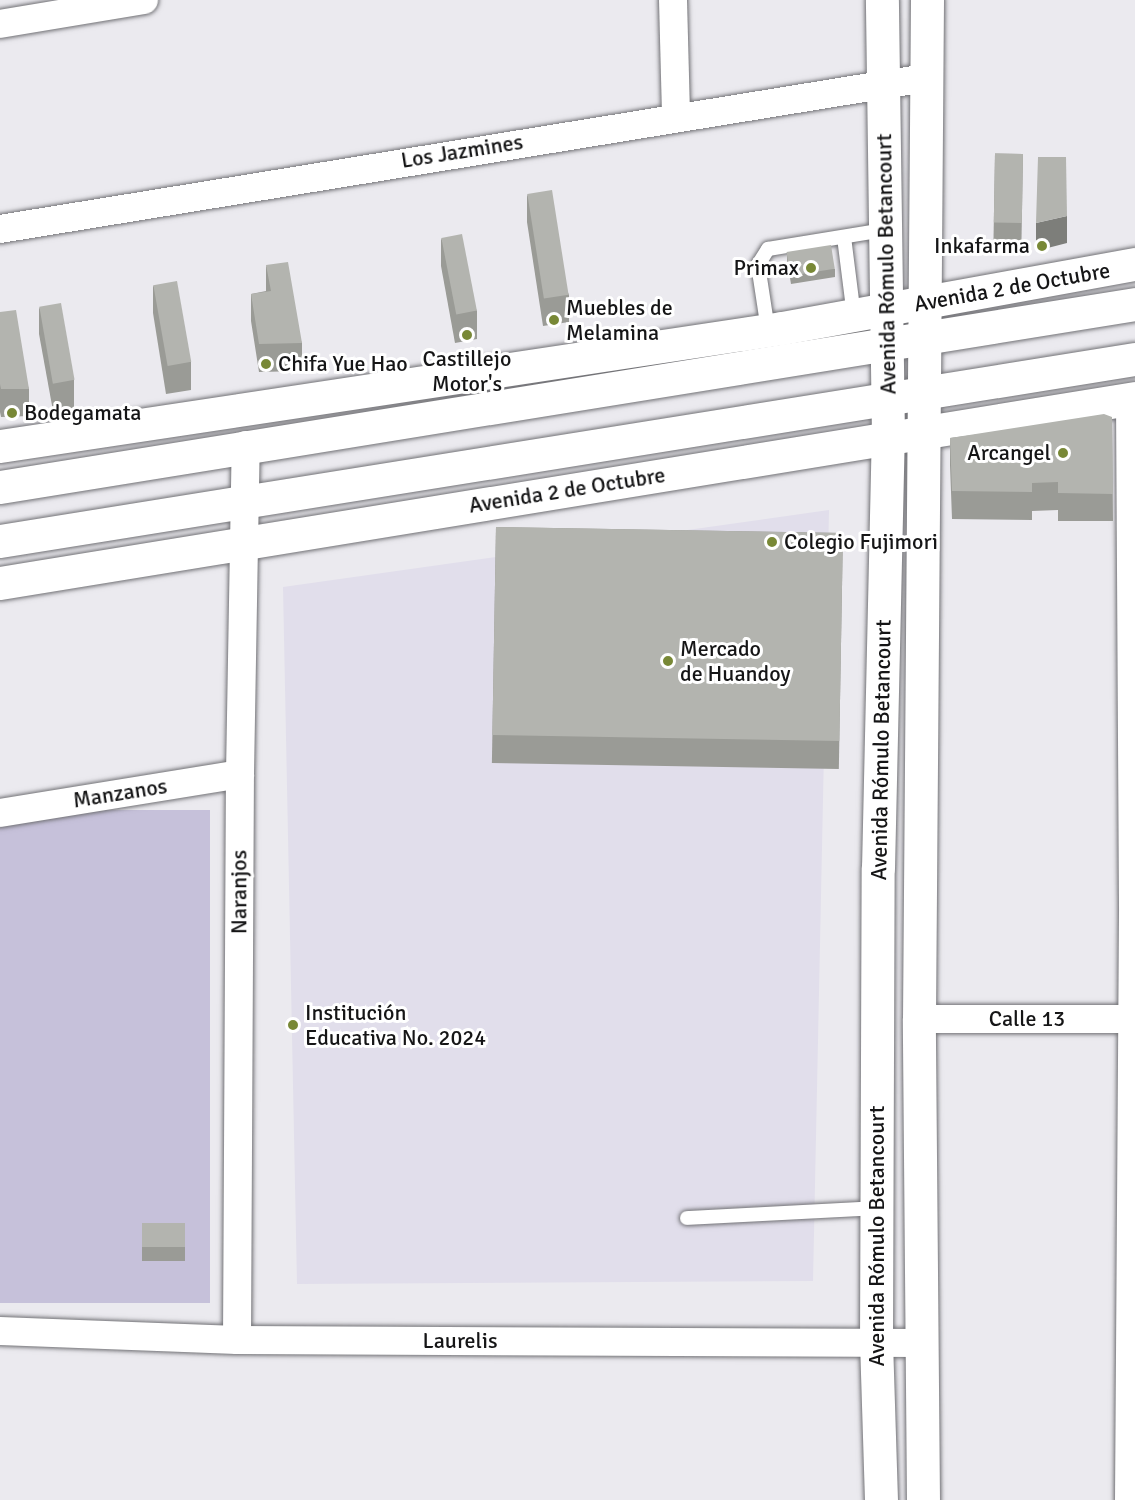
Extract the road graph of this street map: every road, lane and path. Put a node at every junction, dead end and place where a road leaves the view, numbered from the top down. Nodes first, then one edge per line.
1 (144, 0) edge
2 (673, 0) edge
3 (882, 0) edge
4 (927, 0) edge
5 (0, 24) edge
6 (925, 78) junction
7 (882, 85) junction
8 (676, 117) junction
9 (0, 229) edge
10 (884, 230) junction
11 (844, 237) junction
12 (1135, 264) edge
13 (926, 303) junction
14 (1135, 304) edge
15 (870, 313) junction
16 (768, 330) junction
17 (926, 338) junction
18 (887, 344) junction
19 (1135, 359) edge
20 (925, 394) junction
21 (1133, 398) edge
22 (888, 400) junction
23 (925, 431) junction
24 (888, 437) junction
25 (246, 445) junction
26 (0, 446) edge
27 (0, 487) edge
28 (244, 500) junction
29 (0, 541) edge
30 (243, 542) junction
31 (0, 583) edge
32 (240, 774) junction
33 (0, 813) edge
34 (919, 1019) junction
35 (1132, 1019) edge
36 (877, 1208) junction
37 (687, 1218) dead end
38 (0, 1331) edge
39 (237, 1340) junction
40 (876, 1343) junction
41 (920, 1343) junction
42 (880, 1500) edge
43 (923, 1500) edge
44 (1129, 1500) edge

1 - 5 street
2 - 8 street
3 - 7 street, Avenida Rómulo Betancourt
4 - 6 street, Avenida Rómulo Betancourt
6 - 7 street, Los Jazmines
6 - 13 street, Avenida Rómulo Betancourt
7 - 8 street, Los Jazmines
7 - 10 street, Avenida Rómulo Betancourt
8 - 9 street, Los Jazmines
10 - 11 lane
10 - 15 street, Avenida Rómulo Betancourt
11 - 15 lane
11 - 16 lane
12 - 13 street, Avenida 2 de Octubre
13 - 15 street, Avenida 2 de Octubre
13 - 17 street, Avenida Rómulo Betancourt
14 - 17 street, Avenida 2 de Octubre
15 - 16 street, Avenida 2 de Octubre
15 - 18 street, Avenida Rómulo Betancourt
16 - 26 street, Avenida 2 de Octubre
17 - 18 street, Avenida 2 de Octubre
17 - 20 street, Avenida Rómulo Betancourt
18 - 22 street, Avenida Rómulo Betancourt
18 - 25 street, Avenida 2 de Octubre
19 - 20 street, Avenida 2 de Octubre
20 - 22 street, Avenida 2 de Octubre
20 - 23 street, Avenida Rómulo Betancourt
21 - 23 street, Avenida 2 de Octubre
21 - 35 street
22 - 24 street, Avenida Rómulo Betancourt
22 - 28 street, Avenida 2 de Octubre
23 - 24 street, Avenida 2 de Octubre
23 - 34 street, Avenida Rómulo Betancourt
24 - 30 street, Avenida 2 de Octubre
24 - 36 street, Avenida Rómulo Betancourt
25 - 27 street, Avenida 2 de Octubre
25 - 28 street, Naranjos
28 - 29 street, Avenida 2 de Octubre
28 - 30 street, Naranjos
30 - 31 street, Avenida 2 de Octubre
30 - 32 street, Naranjos
32 - 33 street, Manzanos
32 - 39 street, Naranjos
34 - 35 street, Calle 13
34 - 41 street, Avenida Rómulo Betancourt
35 - 44 street
36 - 37 lane
36 - 40 street, Avenida Rómulo Betancourt
38 - 39 street, Laurelis
39 - 40 street, Laurelis
40 - 41 street, Laurelis
40 - 42 street, Avenida Rómulo Betancourt
41 - 43 street, Avenida Rómulo Betancourt

